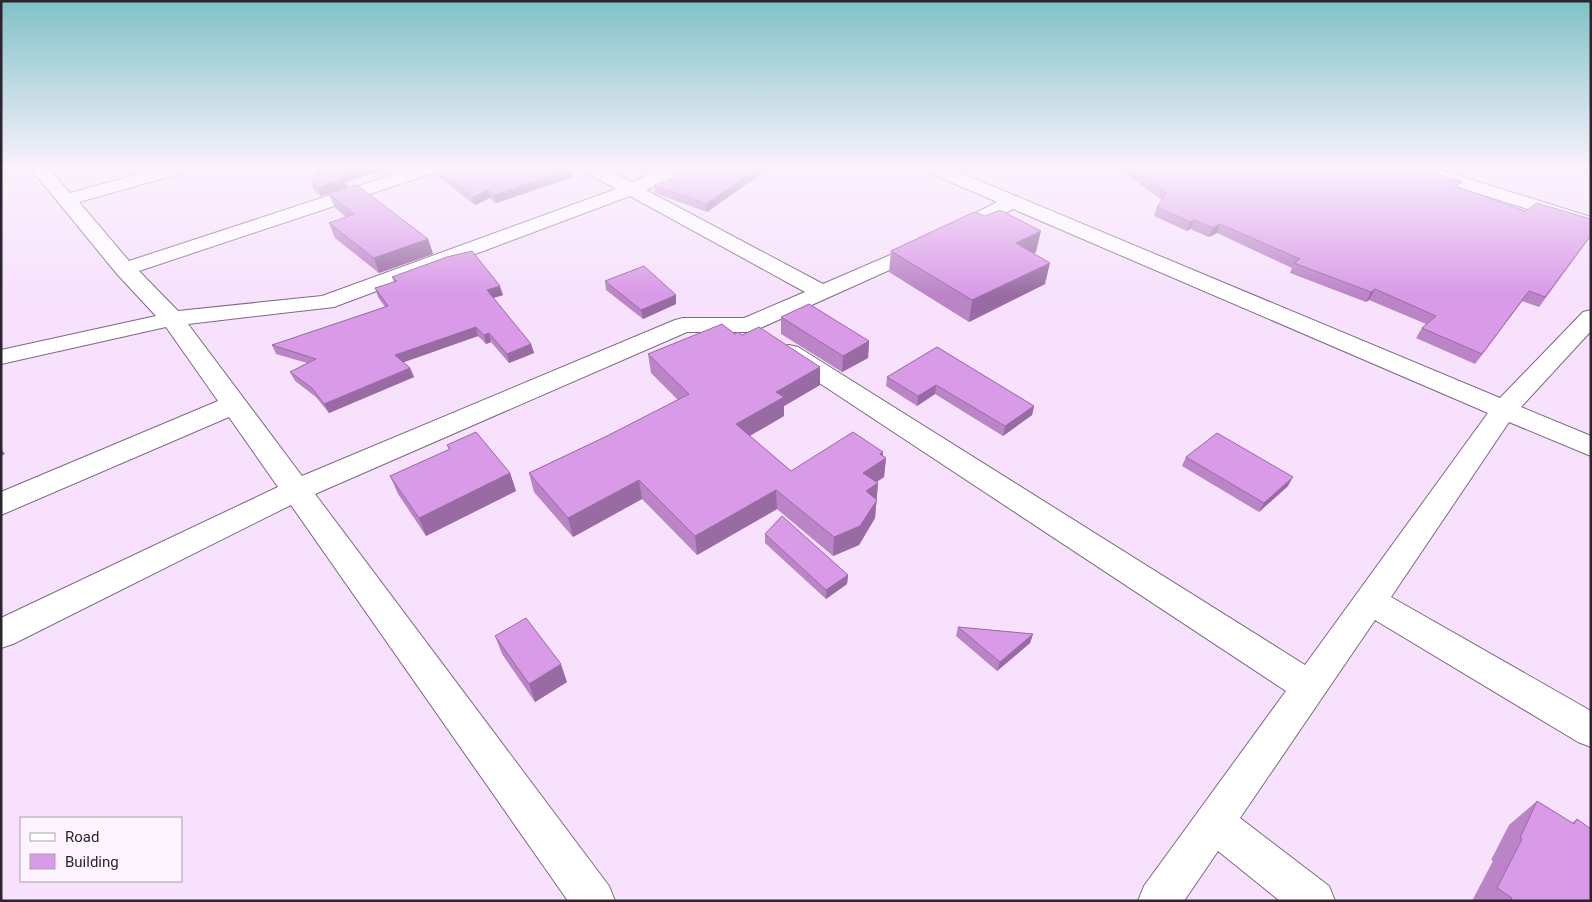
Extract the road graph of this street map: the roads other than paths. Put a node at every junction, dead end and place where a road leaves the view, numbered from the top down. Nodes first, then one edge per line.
1 (75, 211) edge
2 (300, 211) edge
3 (572, 211) edge
4 (673, 211) edge
5 (994, 211) edge
6 (1037, 211) edge
7 (1553, 211) edge
8 (1591, 223) edge
9 (125, 269) junction
10 (822, 292) junction
11 (1591, 317) edge
12 (172, 319) junction
13 (748, 325) junction
14 (1, 357) edge
15 (233, 405) junction
16 (1504, 410) junction
17 (1591, 447) edge
18 (296, 490) junction
19 (1, 504) edge
20 (1370, 601) junction
21 (1, 634) edge
22 (1309, 687) junction
23 (1591, 730) edge
24 (1214, 823) junction
25 (594, 901) edge
26 (1160, 901) edge
27 (1314, 901) edge

1 - 9 street
2 - 9 street
3 - 12 street
4 - 10 street
5 - 10 street
6 - 16 street
7 - 8 street
9 - 12 street
10 - 13 street
11 - 16 street
12 - 14 street
12 - 15 street
13 - 18 street
13 - 22 street
15 - 18 street
15 - 19 street
16 - 17 street
16 - 20 street
18 - 21 street
18 - 25 street
20 - 22 street
20 - 23 street
22 - 24 street
24 - 26 street
24 - 27 street

